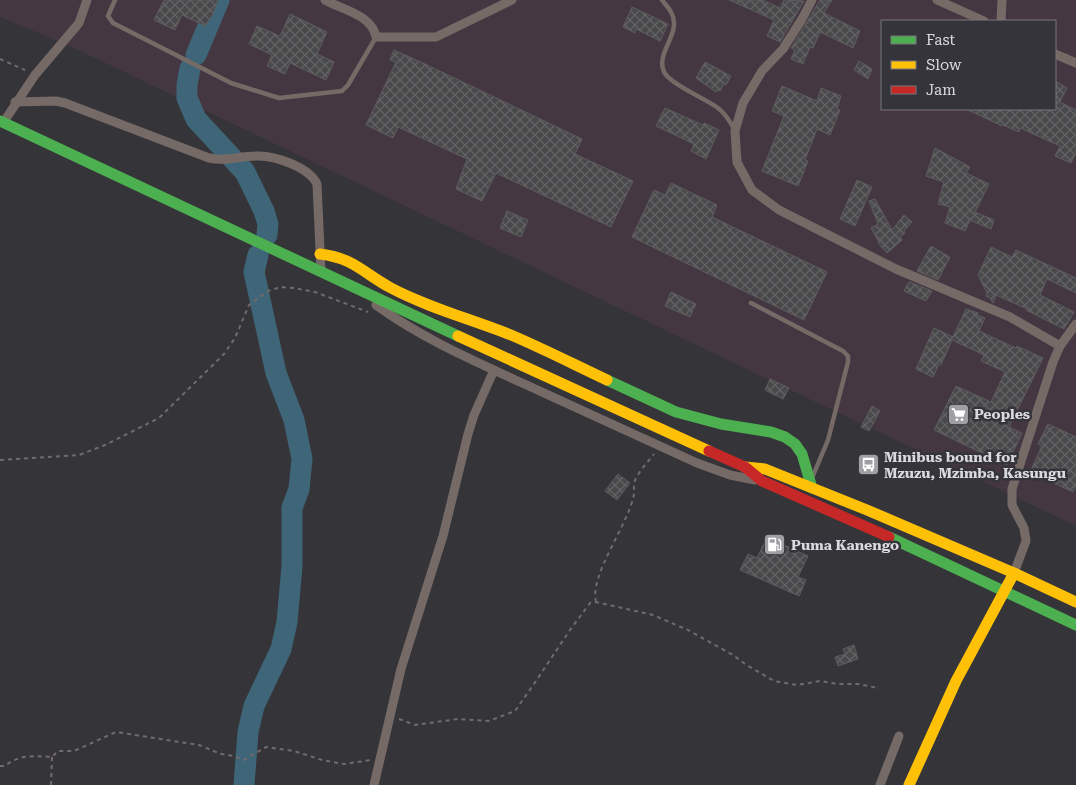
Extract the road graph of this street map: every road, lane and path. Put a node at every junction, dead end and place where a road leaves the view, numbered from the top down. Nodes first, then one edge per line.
1 (88, 0) edge
2 (115, 0) edge
3 (325, 0) edge
4 (512, 0) edge
5 (662, 0) edge
6 (812, 0) edge
7 (937, 0) edge
8 (1002, 0) edge
9 (982, 20) edge
10 (1001, 20) edge
11 (376, 37) junction
12 (1056, 54) edge
13 (0, 59) edge
14 (1076, 64) edge
15 (35, 75) junction
16 (15, 102) junction
17 (1, 122) edge
18 (735, 131) junction
19 (320, 254) junction
20 (321, 272) junction
21 (352, 287) junction
22 (751, 303) dead end
23 (370, 312) dead end
24 (1076, 324) edge
25 (1060, 346) junction
26 (494, 370) junction
27 (660, 446) junction
28 (0, 460) edge
29 (745, 467) junction
30 (762, 481) junction
31 (811, 485) junction
32 (1014, 573) junction
33 (1004, 591) junction
34 (596, 602) junction
35 (1076, 602) edge
36 (1076, 625) edge
37 (878, 688) dead end
38 (390, 716) junction
39 (899, 736) dead end
40 (52, 757) junction
41 (380, 760) junction
42 (0, 766) edge
43 (51, 785) edge
44 (374, 785) edge
45 (880, 785) edge
46 (909, 785) edge

1 - 15 street
2 - 11 lane
3 - 11 street
4 - 11 street
5 - 18 lane
6 - 18 street
7 - 9 street
8 - 10 street
12 - 14 street
13 - 15 path
15 - 16 street
16 - 17 street
16 - 19 street
17 - 20 main road
18 - 25 street
19 - 20 street
19 - 31 main road
20 - 21 main road
21 - 26 street
21 - 29 main road
22 - 31 lane
23 - 28 path
24 - 25 street
25 - 32 street
26 - 27 street
26 - 38 street
27 - 30 street
27 - 34 path
29 - 30 main road
29 - 31 main road
30 - 33 main road
31 - 32 main road
32 - 33 main road
32 - 35 main road
33 - 36 main road
33 - 46 main road
34 - 37 path
34 - 38 path
38 - 41 street
39 - 45 street
40 - 41 path
40 - 42 path
40 - 43 path
41 - 44 street

